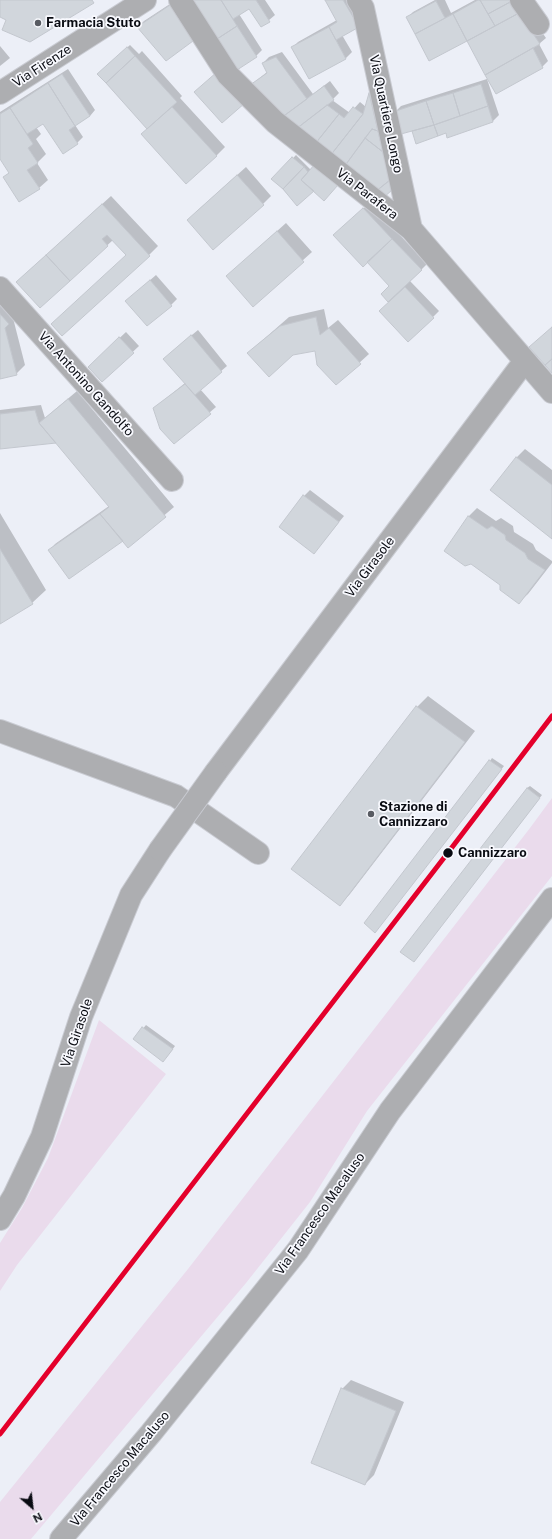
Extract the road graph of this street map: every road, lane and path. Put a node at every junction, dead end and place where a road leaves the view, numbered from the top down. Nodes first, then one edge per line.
1 (145, 0) edge
2 (180, 0) edge
3 (358, 0) edge
4 (521, 0) edge
5 (538, 24) dead end
6 (0, 93) edge
7 (411, 229) junction
8 (0, 288) edge
9 (524, 362) junction
10 (552, 392) edge
11 (172, 480) dead end
12 (0, 730) edge
13 (258, 853) dead end
14 (552, 899) edge
15 (0, 1219) edge
16 (61, 1539) edge

1 - 6 street, Via Firenze
2 - 7 street, Via Parafera
3 - 7 street, Via Quartiere Longo
4 - 5 street
7 - 9 street, Via Parafera
8 - 11 street, Via Antonino Gandolfo
9 - 10 street, Via Parafera
9 - 15 street, Via Girasole, bridge
12 - 13 street
14 - 16 street, Via Francesco Macaluso

